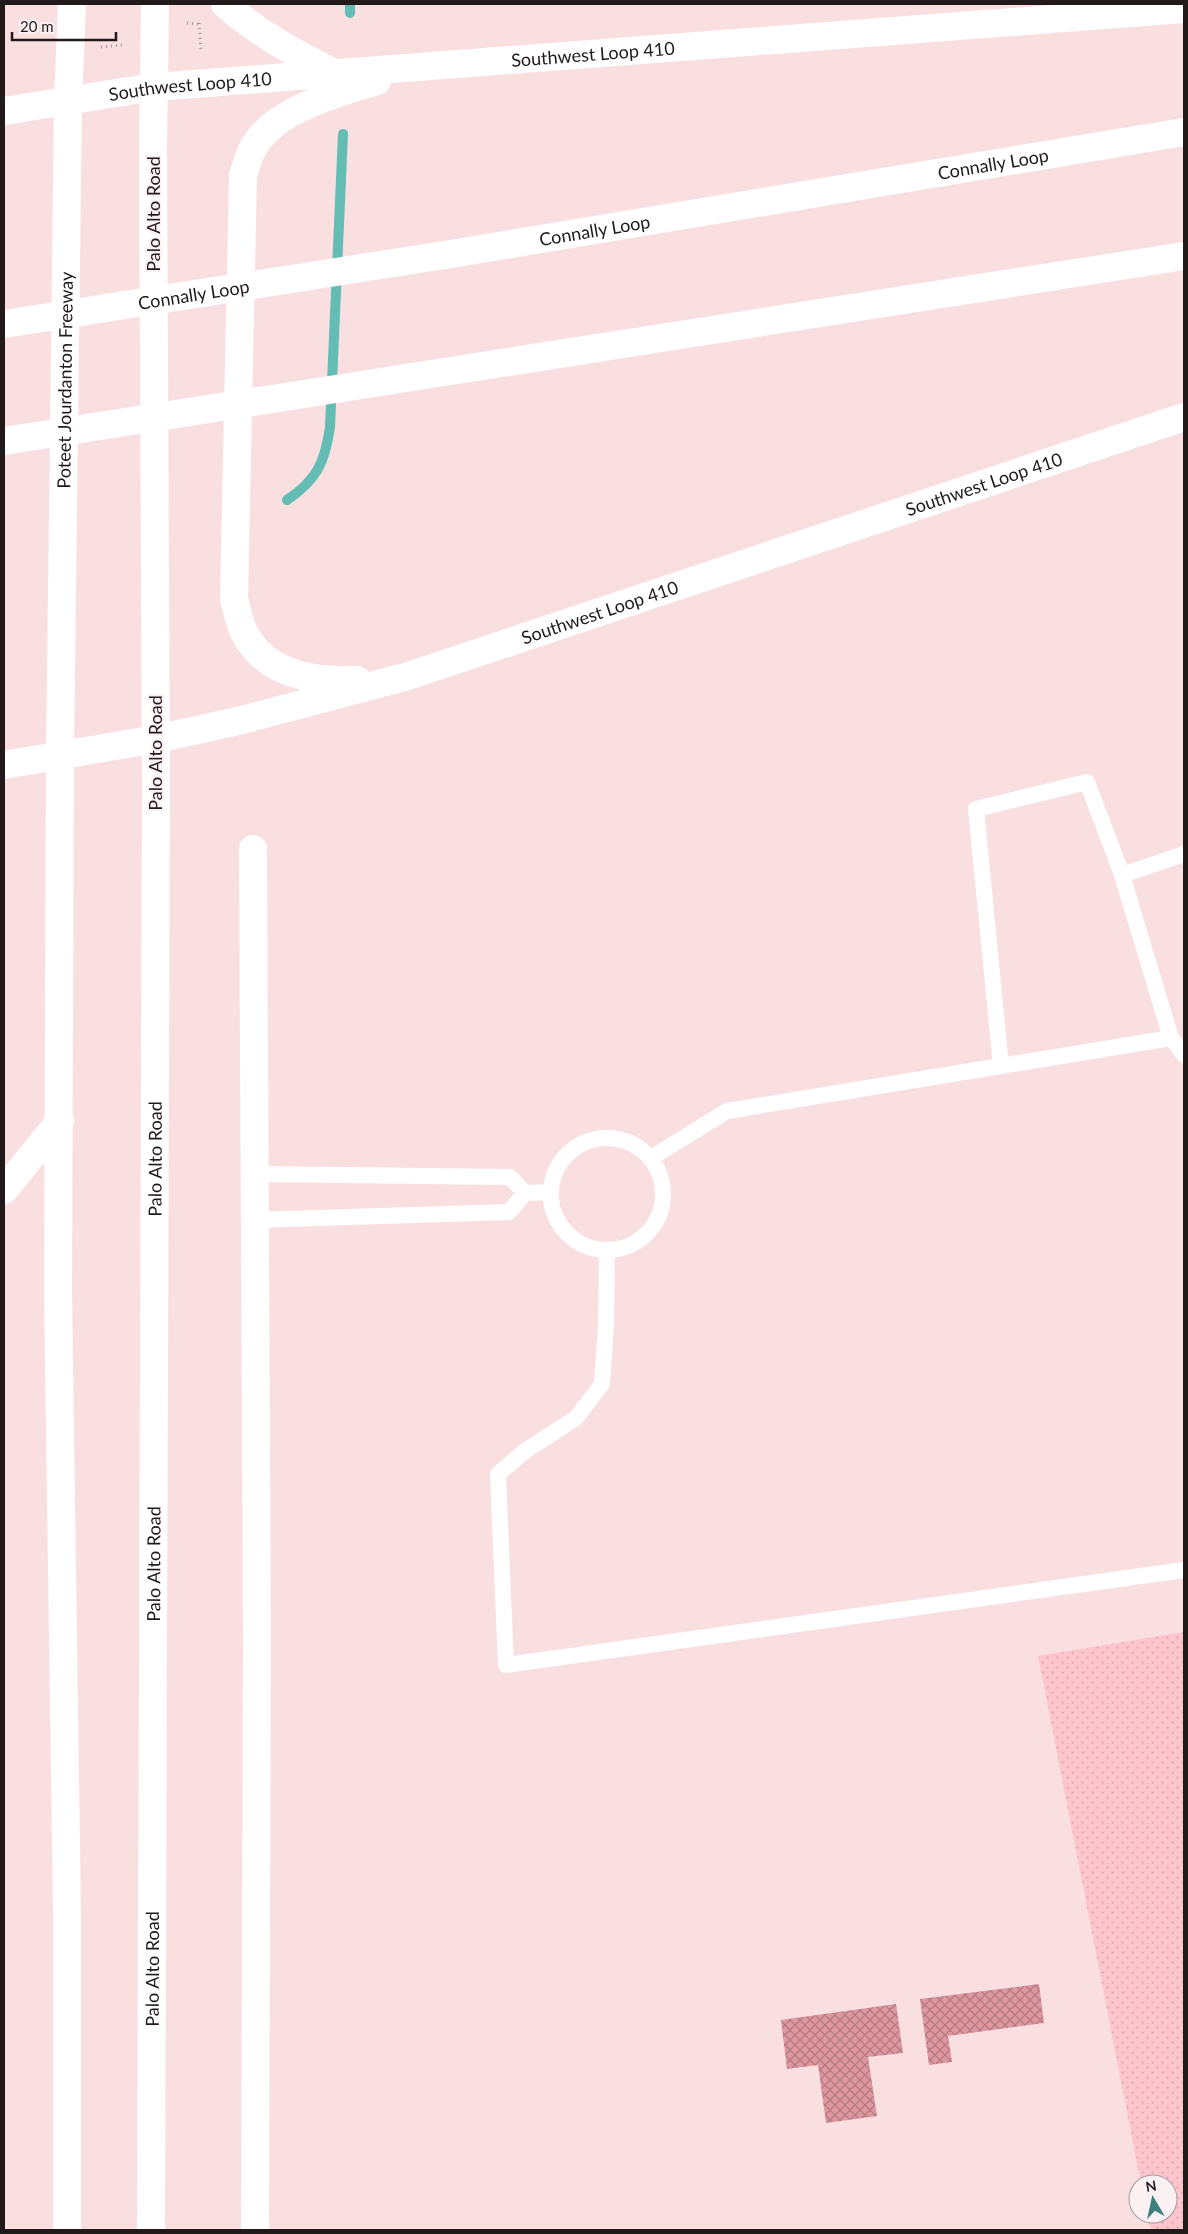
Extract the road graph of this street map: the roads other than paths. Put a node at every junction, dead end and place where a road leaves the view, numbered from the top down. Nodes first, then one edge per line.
1 (72, 4) edge
2 (155, 4) edge
3 (225, 4) edge
4 (1184, 9) edge
5 (426, 67) junction
6 (334, 73) junction
7 (154, 87) junction
8 (68, 102) junction
9 (4, 111) edge
10 (1184, 132) edge
11 (1184, 256) edge
12 (4, 324) edge
13 (1184, 417) edge
14 (4, 441) edge
15 (405, 677) junction
16 (156, 739) junction
17 (60, 756) junction
18 (4, 765) edge
19 (253, 849) dead end
20 (1184, 854) edge
21 (1122, 875) junction
22 (1171, 1038) junction
23 (1184, 1055) edge
24 (1001, 1066) junction
25 (60, 1121) junction
26 (650, 1158) junction
27 (254, 1174) junction
28 (4, 1190) edge
29 (551, 1192) junction
30 (525, 1194) junction
31 (255, 1220) junction
32 (607, 1250) junction
33 (1184, 1570) edge
34 (67, 2230) edge
35 (151, 2230) edge
36 (256, 2230) edge

1 - 8 main road, Poteet Jourdanton Freeway
2 - 7 main road
3 - 6 main road
4 - 5 main road, Southwest Loop 410
5 - 6 main road, Southwest Loop 410
5 - 15 main road
6 - 7 main road, Southwest Loop 410
7 - 8 main road, Southwest Loop 410
7 - 16 main road, Palo Alto Road
8 - 9 main road, Southwest Loop 410
8 - 17 main road, Poteet Jourdanton Freeway
10 - 12 main road, Connally Loop
11 - 14 main road
13 - 15 main road, Southwest Loop 410
15 - 16 main road, Southwest Loop 410
16 - 17 main road, Southwest Loop 410
16 - 35 main road, Palo Alto Road
17 - 18 main road, Southwest Loop 410
17 - 25 main road
19 - 27 main road
20 - 21 lane
21 - 22 lane
21 - 24 lane
22 - 23 lane
22 - 24 lane
24 - 26 lane
25 - 28 main road
25 - 34 main road
26 - 29 lane
26 - 32 lane
27 - 30 lane
27 - 31 main road
29 - 30 lane
29 - 32 lane
30 - 31 lane
31 - 36 main road
32 - 33 lane

